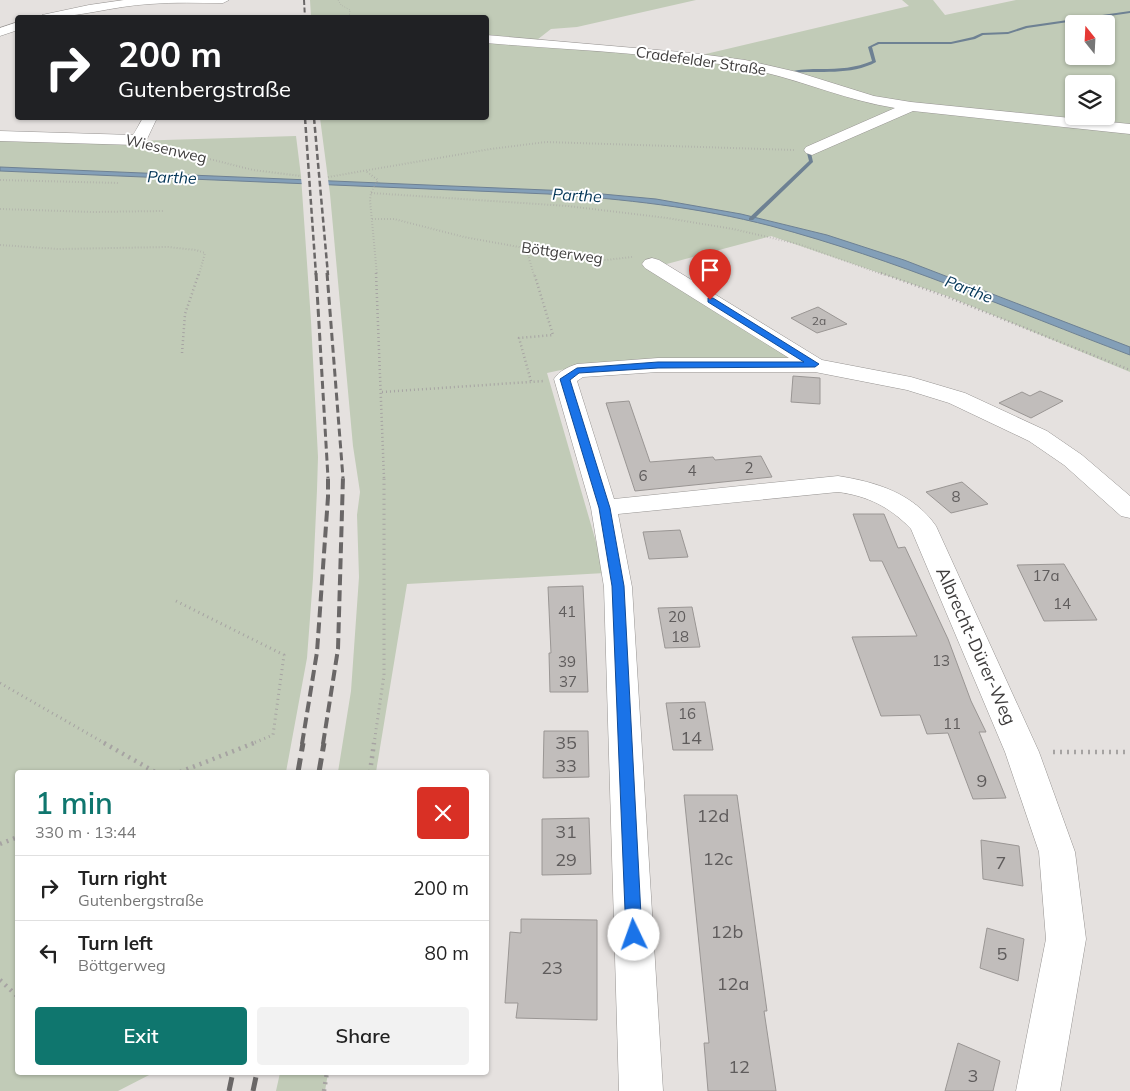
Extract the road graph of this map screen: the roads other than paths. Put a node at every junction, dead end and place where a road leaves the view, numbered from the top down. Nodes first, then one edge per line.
1 (146, 0) edge
2 (152, 0) edge
3 (223, 0) edge
4 (59, 15) edge
5 (15, 27) edge
6 (0, 32) edge
7 (489, 39) edge
8 (911, 106) junction
9 (149, 120) edge
10 (1130, 129) edge
11 (0, 136) edge
12 (812, 150) road end
13 (652, 264) road end
14 (815, 364) junction
15 (604, 508) junction
16 (1130, 510) edge
17 (641, 1091) edge
18 (1038, 1091) edge

1 - 2 street
2 - 3 street
2 - 4 street
5 - 6 street
7 - 8 street, Cradefelder Straße
8 - 10 street, Cradefelder Straße
8 - 12 street, Cradefelder Straße
9 - 11 street, Wiesenweg
13 - 14 street
14 - 15 street
14 - 16 street
15 - 17 street
15 - 18 street, Albrecht-Dürer-Weg

